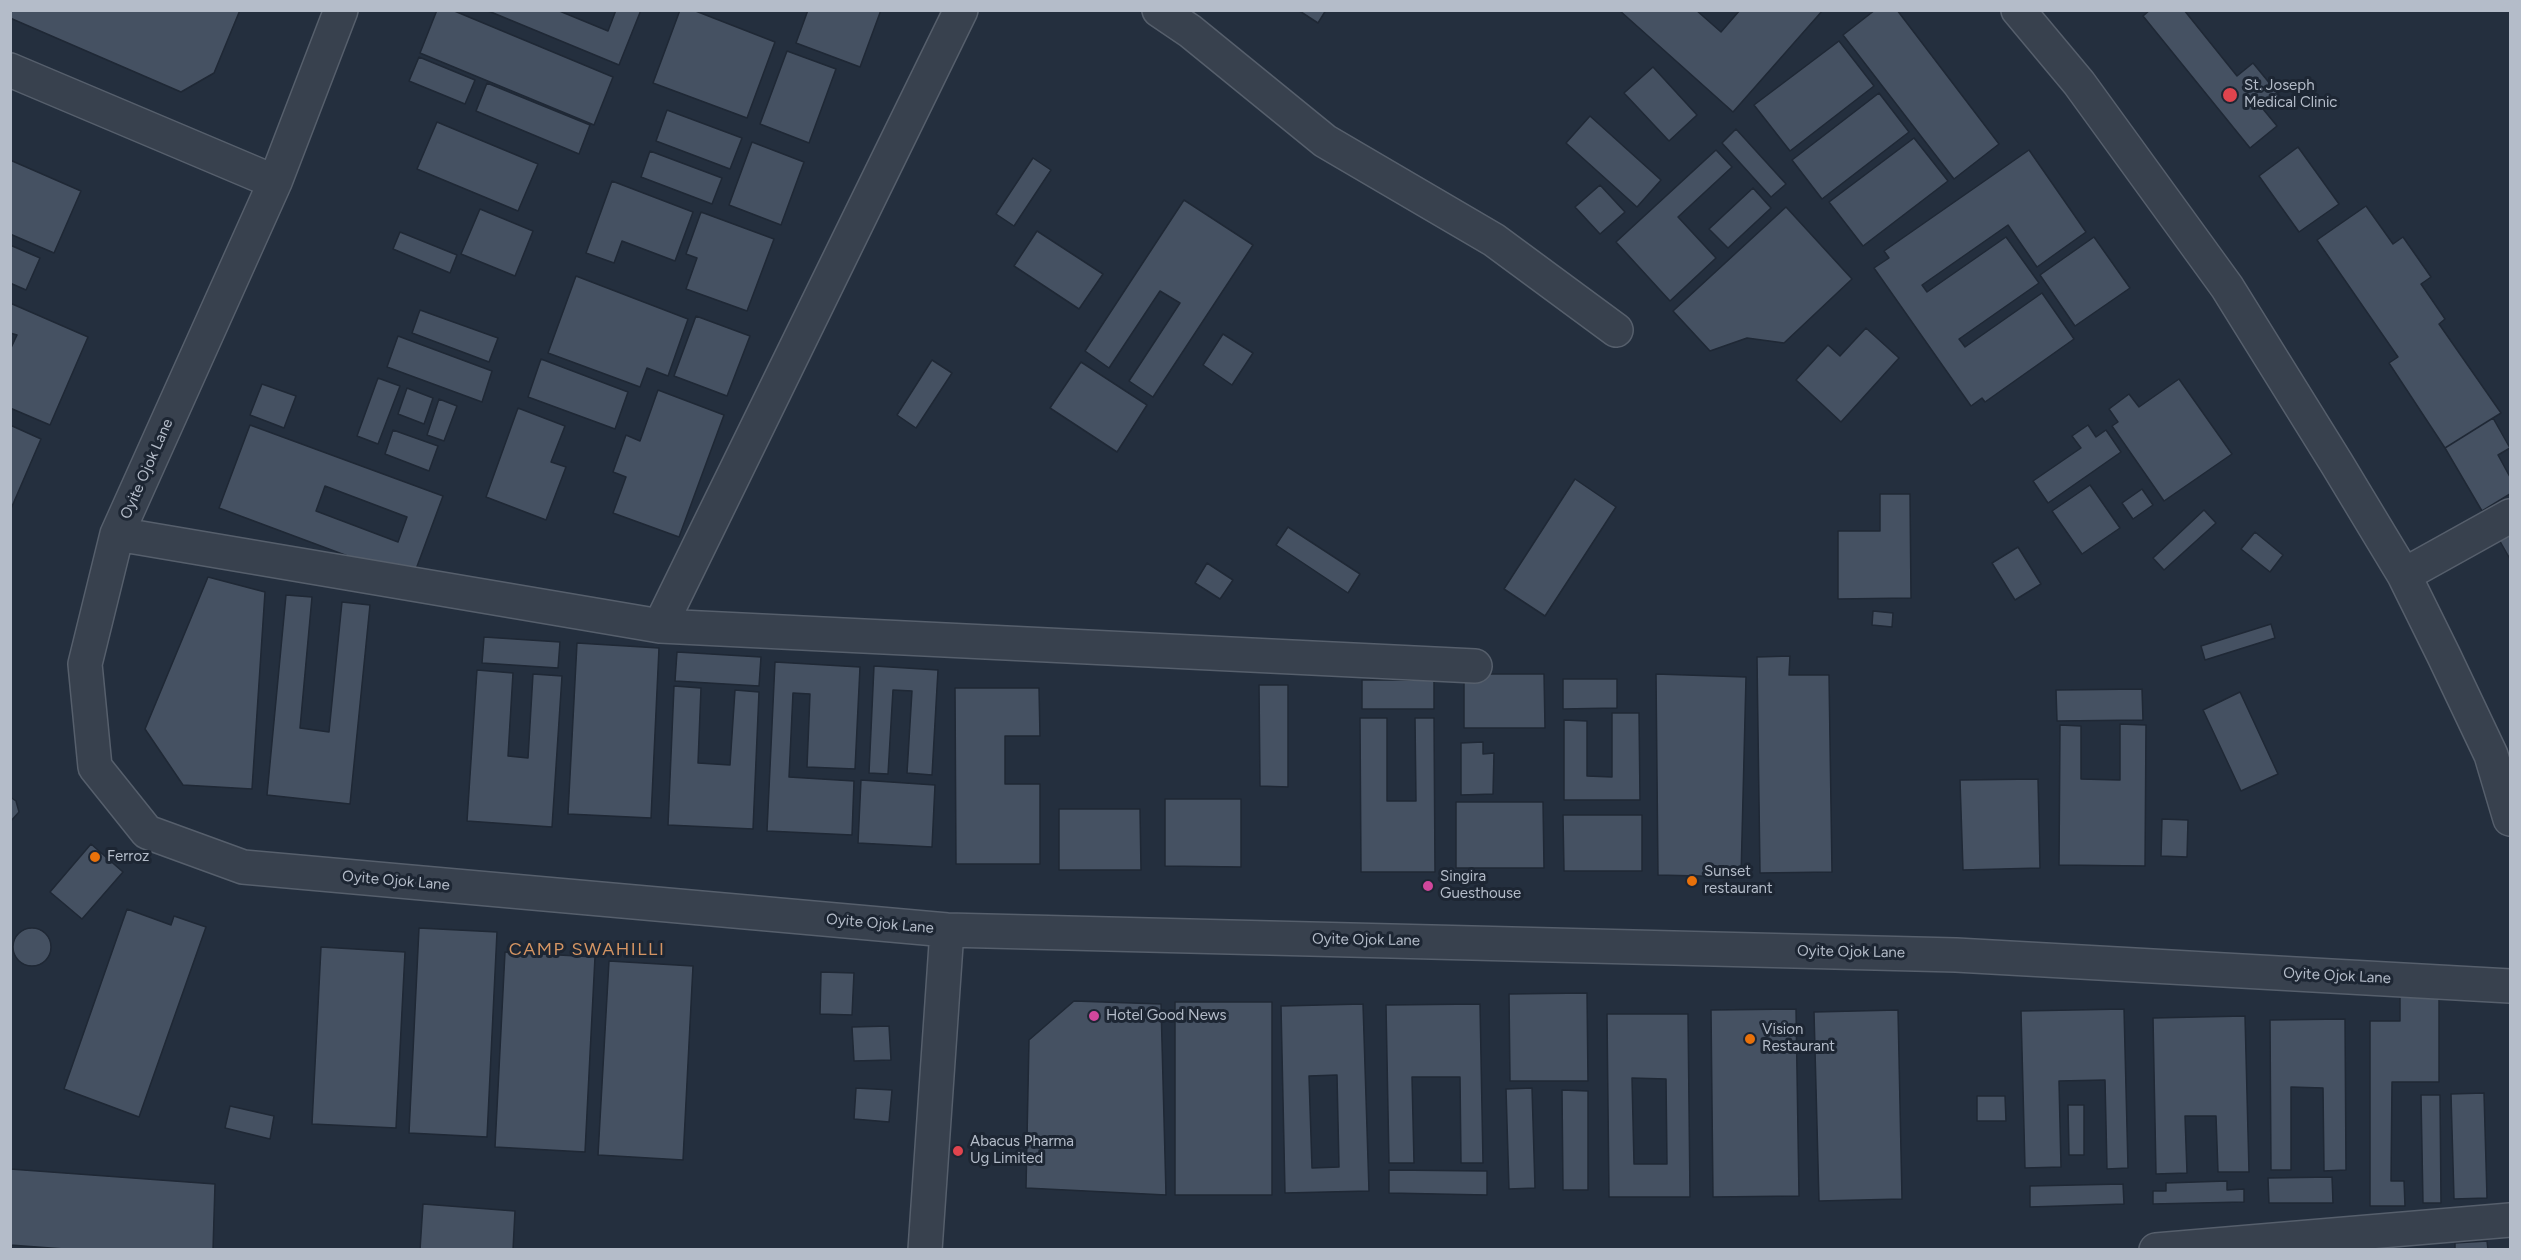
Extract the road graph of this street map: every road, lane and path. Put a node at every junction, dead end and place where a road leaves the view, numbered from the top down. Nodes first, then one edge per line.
1 (341, 10) edge
2 (960, 10) edge
3 (1159, 10) edge
4 (2018, 10) edge
5 (10, 70) edge
6 (275, 182) junction
7 (1616, 330) dead end
8 (2511, 516) edge
9 (117, 534) junction
10 (2404, 575) junction
11 (660, 626) junction
12 (1475, 666) dead end
13 (2511, 819) edge
14 (947, 930) junction
15 (2511, 986) edge
16 (2511, 1220) edge
17 (925, 1250) edge
18 (2156, 1250) edge

1 - 6 street, Oyite Ojok Lane
2 - 11 street
3 - 7 street
4 - 10 street
5 - 6 street
6 - 9 street, Oyite Ojok Lane
8 - 10 street
9 - 11 street
9 - 14 street, Oyite Ojok Lane
10 - 13 street
11 - 12 street
14 - 15 street, Oyite Ojok Lane
14 - 17 street
16 - 18 street

